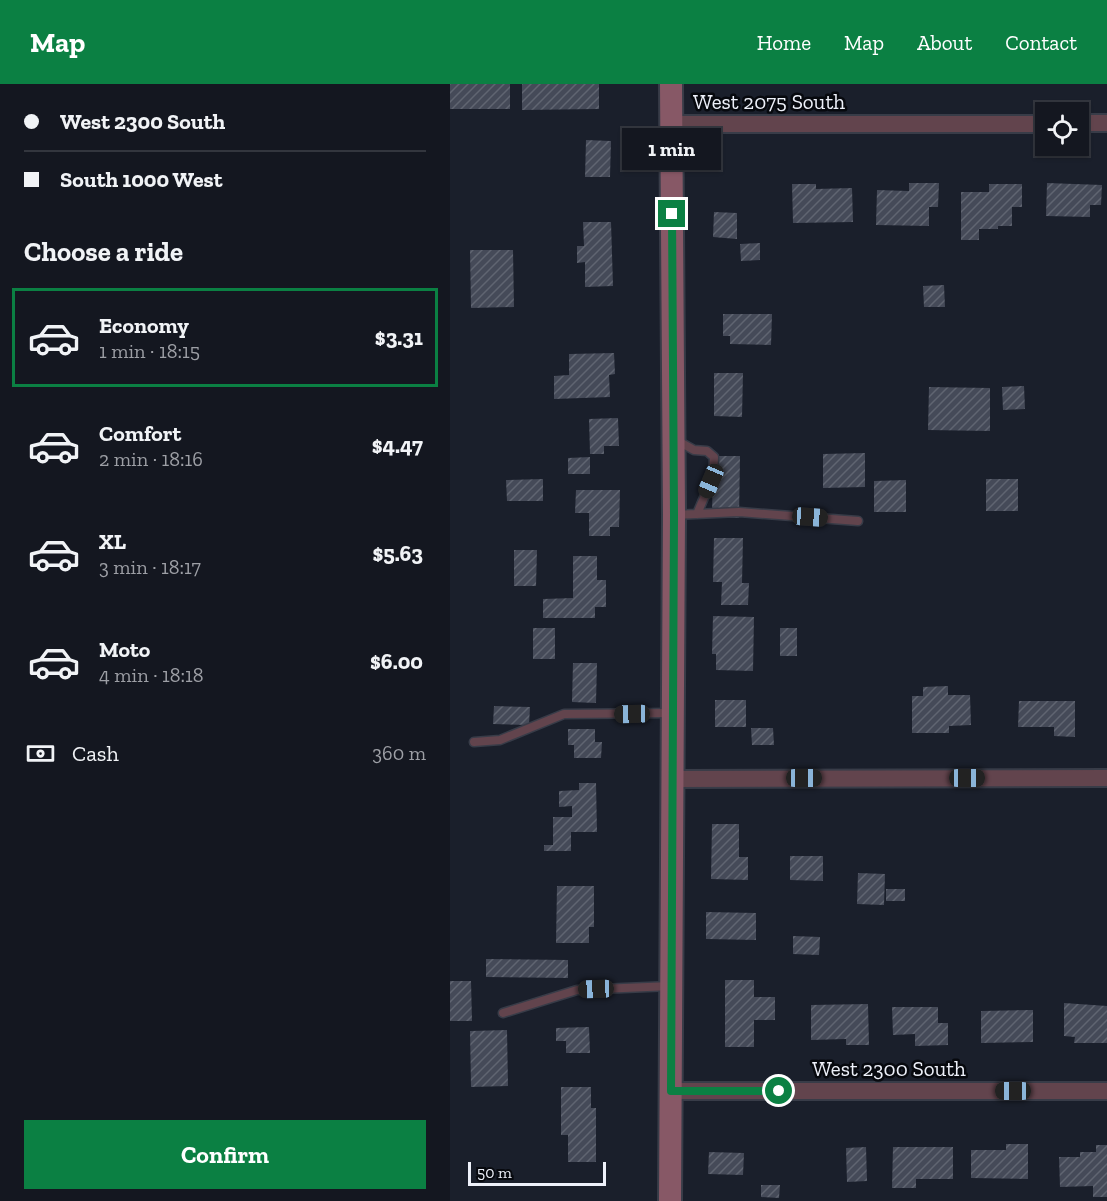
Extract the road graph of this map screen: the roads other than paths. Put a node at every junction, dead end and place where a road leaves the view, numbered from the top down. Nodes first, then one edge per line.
1 (672, 84) edge
2 (1089, 123) edge
3 (1107, 123) edge
4 (672, 124) junction
5 (1035, 124) edge
6 (673, 439) junction
7 (697, 514) junction
8 (674, 515) junction
9 (858, 521) dead end
10 (673, 713) junction
11 (474, 742) dead end
12 (1107, 778) edge
13 (672, 779) junction
14 (672, 986) junction
15 (503, 1013) dead end
16 (671, 1091) junction
17 (1107, 1091) edge
18 (670, 1201) edge

1 - 4 main road
2 - 3 street
4 - 5 street, West 2075 South
4 - 6 main road
6 - 7 lane
6 - 8 main road
7 - 8 lane
7 - 9 lane
8 - 10 main road
10 - 11 lane
10 - 13 main road
12 - 13 street
13 - 14 main road
14 - 15 lane
14 - 16 main road
16 - 17 street, West 2300 South
16 - 18 main road

